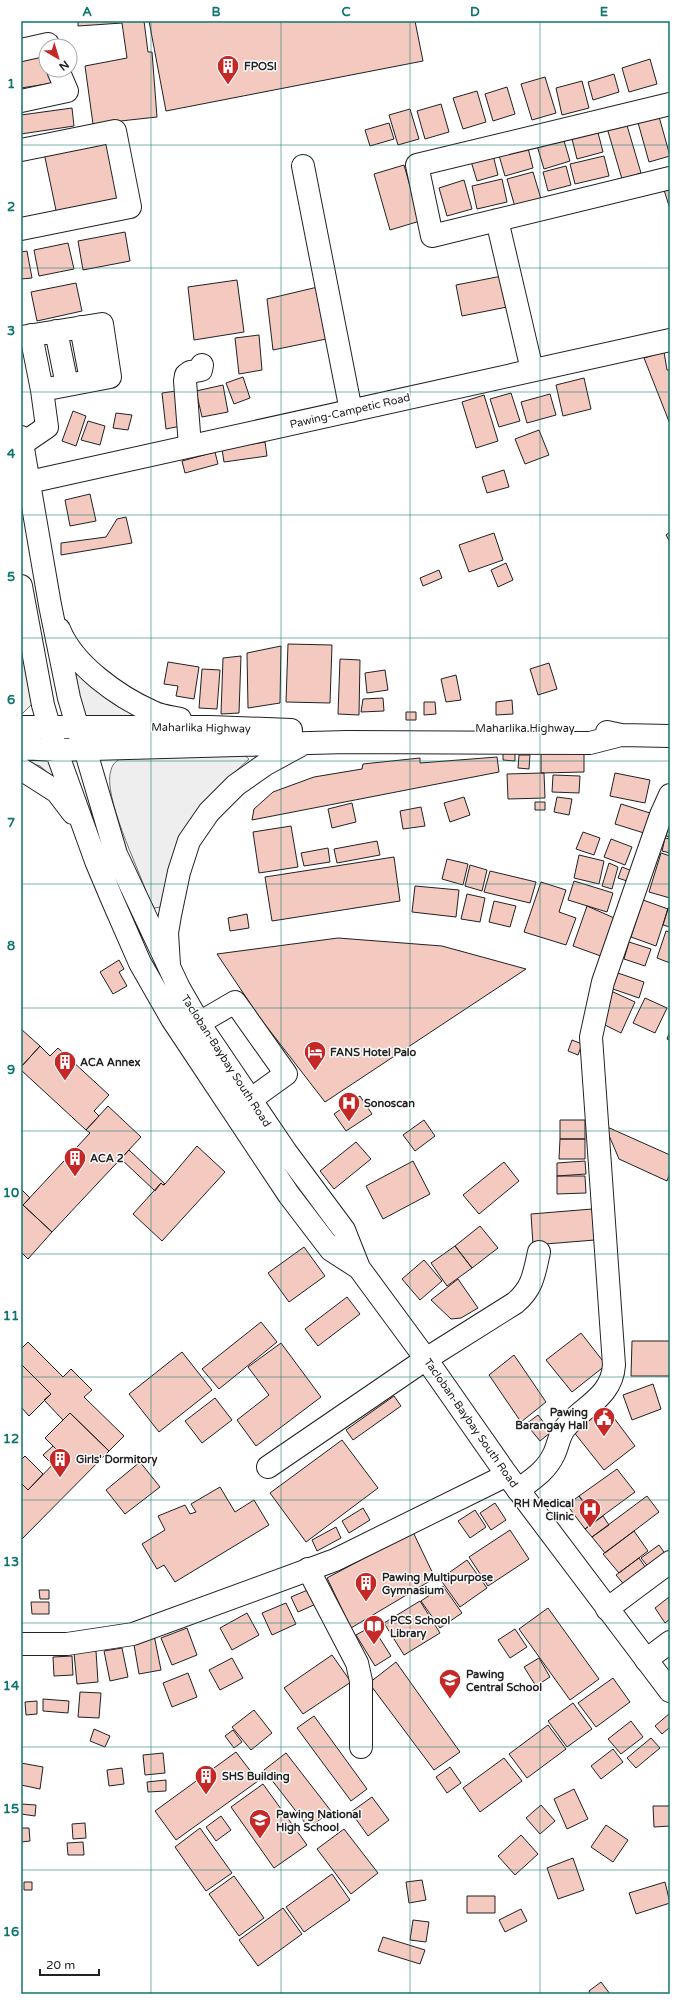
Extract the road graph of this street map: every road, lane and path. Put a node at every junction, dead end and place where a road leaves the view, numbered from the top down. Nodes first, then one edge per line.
1 (38, 46) edge
2 (21, 50) edge
3 (61, 78) edge
4 (21, 101) edge
5 (670, 104) edge
6 (21, 150) edge
7 (303, 166) dead end
8 (670, 178) edge
9 (497, 220) junction
10 (21, 229) edge
11 (81, 327) junction
12 (56, 331) junction
13 (26, 336) edge
14 (670, 340) edge
15 (202, 365) dead end
16 (532, 370) junction
17 (101, 378) junction
18 (67, 384) junction
19 (42, 390) junction
20 (351, 411) junction
21 (22, 440) edge
22 (190, 446) junction
23 (29, 482) junction
24 (21, 586) edge
25 (50, 605) junction
26 (76, 726) junction
27 (21, 727) edge
28 (49, 727) junction
29 (210, 727) junction
30 (621, 735) junction
31 (670, 736) edge
32 (305, 743) junction
33 (21, 748) edge
34 (85, 749) junction
35 (56, 750) junction
36 (21, 769) edge
37 (670, 795) edge
38 (84, 827) junction
39 (169, 965) junction
40 (199, 1023) junction
41 (250, 1100) junction
42 (539, 1252) dead end
43 (359, 1268) junction
44 (426, 1359) junction
45 (268, 1467) dead end
46 (512, 1482) junction
47 (670, 1562) edge
48 (308, 1569) junction
49 (608, 1609) junction
50 (670, 1642) edge
51 (21, 1644) edge
52 (646, 1660) junction
53 (670, 1691) edge
54 (361, 1747) dead end

1 - 2 main road
3 - 4 main road
5 - 9 main road
6 - 10 main road
7 - 20 main road
8 - 9 main road
9 - 16 main road
11 - 12 main road
11 - 17 main road
11 - 17 main road
12 - 13 main road
12 - 18 main road
13 - 19 main road
14 - 16 main road, Pawing-Campetic Road
15 - 22 main road
16 - 20 main road, Pawing-Campetic Road
17 - 18 main road
18 - 19 main road
19 - 21 main road
20 - 22 main road, Pawing-Campetic Road
21 - 23 main road
22 - 23 main road, Pawing-Campetic Road
23 - 25 main road
24 - 28 main road
25 - 26 main road
25 - 29 main road
26 - 28 main road, Maharlika Highway
26 - 29 main road, Maharlika Highway
26 - 34 main road, Tacloban-Baybay South Road
27 - 28 main road, Maharlika Highway
28 - 35 main road, Tacloban-Baybay South Road
29 - 30 main road, Maharlika Highway
30 - 31 main road, Maharlika Highway
30 - 32 main road, Maharlika Highway
32 - 34 main road, Maharlika Highway
32 - 39 main road
33 - 35 main road, Maharlika Highway
34 - 35 main road, Maharlika Highway
34 - 39 main road, Tacloban-Baybay South Road
35 - 38 main road, Tacloban-Baybay South Road
36 - 38 main road
37 - 46 main road
38 - 43 main road, Tacloban-Baybay South Road
39 - 40 main road, Tacloban-Baybay South Road
40 - 41 main road, Tacloban-Baybay South Road
40 - 41 main road
41 - 43 main road, Tacloban-Baybay South Road
42 - 44 main road
43 - 44 main road, Tacloban-Baybay South Road
44 - 45 main road
44 - 46 main road, Tacloban-Baybay South Road
46 - 48 main road
46 - 49 main road, Tacloban-Baybay South Road
47 - 49 main road
48 - 51 main road
48 - 54 main road
49 - 52 main road, Tacloban-Baybay South Road
50 - 52 main road
52 - 53 main road, Tacloban-Baybay South Road

